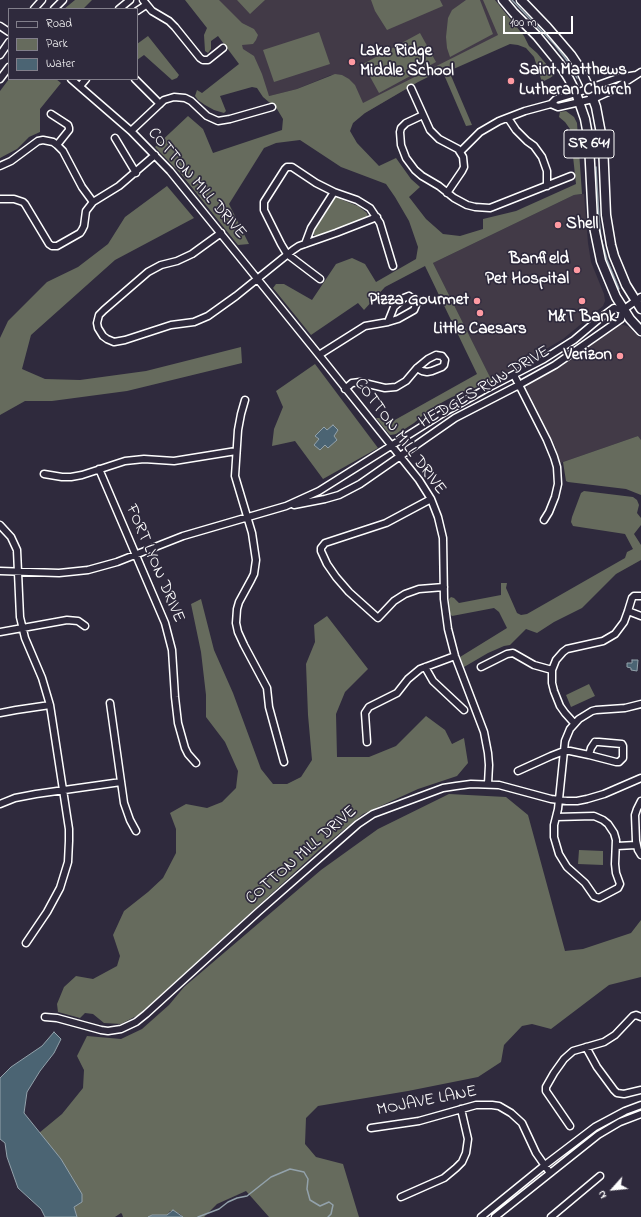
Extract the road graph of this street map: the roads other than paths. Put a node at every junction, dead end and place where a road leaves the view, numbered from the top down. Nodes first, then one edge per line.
1 (42, 0) edge
2 (62, 0) edge
3 (130, 0) edge
4 (503, 0) edge
5 (521, 0) edge
6 (144, 2) edge
7 (35, 8) edge
8 (55, 8) edge
9 (120, 8) edge
10 (138, 11) edge
11 (8, 43) edge
12 (223, 48) dead end
13 (0, 54) edge
14 (8, 68) edge
15 (639, 74) edge
16 (0, 79) edge
17 (72, 80) edge
18 (85, 80) edge
19 (136, 80) edge
20 (80, 86) junction
21 (411, 88) dead end
22 (589, 88) junction
23 (576, 93) junction
24 (593, 99) junction
25 (579, 102) junction
26 (160, 104) junction
27 (551, 104) junction
28 (272, 107) dead end
29 (51, 114) dead end
30 (423, 115) junction
31 (508, 118) junction
32 (131, 131) junction
33 (115, 138) dead end
34 (57, 145) junction
35 (461, 151) junction
36 (155, 155) junction
37 (0, 166) edge
38 (136, 173) junction
39 (571, 176) dead end
40 (547, 186) junction
41 (334, 192) junction
42 (447, 193) junction
43 (0, 199) edge
44 (93, 202) junction
45 (377, 217) junction
46 (221, 233) junction
47 (305, 244) junction
48 (287, 254) junction
49 (393, 266) dead end
50 (258, 278) junction
51 (320, 279) dead end
52 (638, 299) edge
53 (641, 309) edge
54 (623, 310) junction
55 (388, 322) junction
56 (641, 331) edge
57 (319, 355) junction
58 (418, 368) dead end
59 (514, 375) junction
60 (519, 385) junction
61 (345, 389) junction
62 (245, 400) dead end
63 (431, 421) junction
64 (437, 430) junction
65 (391, 447) junction
66 (236, 451) junction
67 (399, 456) junction
68 (99, 470) junction
69 (44, 474) dead end
70 (431, 499) junction
71 (286, 506) junction
72 (248, 517) junction
73 (544, 520) dead end
74 (0, 525) edge
75 (136, 554) junction
76 (0, 571) edge
77 (18, 571) junction
78 (444, 587) junction
79 (641, 596) edge
80 (628, 611) junction
81 (641, 616) edge
82 (85, 626) dead end
83 (22, 628) junction
84 (0, 632) edge
85 (455, 656) junction
86 (425, 667) junction
87 (481, 667) dead end
88 (552, 670) junction
89 (110, 703) dead end
90 (641, 704) edge
91 (50, 705) junction
92 (464, 710) dead end
93 (0, 714) edge
94 (574, 723) junction
95 (367, 742) dead end
96 (564, 751) junction
97 (589, 755) junction
98 (284, 762) dead end
99 (196, 763) dead end
100 (518, 771) dead end
101 (641, 778) edge
102 (121, 782) junction
103 (488, 784) junction
104 (63, 790) junction
105 (559, 800) junction
106 (641, 801) edge
107 (0, 804) edge
108 (556, 817) junction
109 (136, 832) dead end
110 (636, 844) junction
111 (617, 846) junction
112 (641, 855) edge
113 (26, 944) dead end
114 (45, 1017) dead end
115 (641, 1017) edge
116 (586, 1047) junction
117 (641, 1090) edge
118 (641, 1105) edge
119 (461, 1109) junction
120 (641, 1114) edge
121 (570, 1126) dead end
122 (371, 1128) dead end
123 (545, 1165) junction
124 (550, 1173) junction
125 (600, 1176) dead end
126 (401, 1198) dead end
127 (498, 1216) edge
128 (482, 1217) edge
129 (551, 1217) edge

1 - 7 street
2 - 8 street
3 - 9 street
4 - 23 main road, SR 641
5 - 22 main road, SR 641
6 - 10 street
6 - 12 street
11 - 13 street
14 - 16 street
15 - 22 street
15 - 24 street
17 - 20 street, COTTON MILL DRIVE
18 - 20 street
19 - 26 street
20 - 32 street, COTTON MILL DRIVE
21 - 30 street
22 - 23 street
22 - 24 main road, SR 641
23 - 25 main road, SR 641
23 - 27 street
24 - 25 street
24 - 52 main road, SR 641
25 - 27 street
25 - 54 main road, SR 641
26 - 28 street
26 - 32 street
27 - 31 street
29 - 34 street
30 - 35 street
30 - 42 street
31 - 35 street
31 - 40 street
32 - 36 street, COTTON MILL DRIVE
33 - 38 street
34 - 37 street
34 - 44 street
35 - 42 street
36 - 38 street
36 - 46 street, COTTON MILL DRIVE
38 - 44 street
39 - 40 street
40 - 42 street
41 - 45 street
41 - 47 street
41 - 48 street
43 - 44 street
45 - 47 street
45 - 49 street
46 - 50 street, COTTON MILL DRIVE
46 - 50 street
47 - 48 street
48 - 50 street
48 - 51 street
50 - 57 street, COTTON MILL DRIVE
52 - 53 main road, SR 641
52 - 54 street, HEDGES RUN DRIVE
54 - 56 main road, SR 641
54 - 59 street, HEDGES RUN DRIVE
54 - 60 street, HEDGES RUN DRIVE
55 - 55 street
55 - 57 street
57 - 61 street, COTTON MILL DRIVE
58 - 61 street
59 - 60 street
59 - 63 street, HEDGES RUN DRIVE
60 - 64 street, HEDGES RUN DRIVE
60 - 73 street
61 - 65 street, COTTON MILL DRIVE
62 - 66 street
63 - 64 street
63 - 65 street, HEDGES RUN DRIVE
64 - 67 street, HEDGES RUN DRIVE
65 - 67 street, COTTON MILL DRIVE
65 - 71 street, HEDGES RUN DRIVE
66 - 68 street
66 - 72 street
67 - 70 street, COTTON MILL DRIVE
67 - 71 street, HEDGES RUN DRIVE
68 - 69 street
68 - 75 street, FORT LYON DRIVE
70 - 78 street, COTTON MILL DRIVE
70 - 78 street
71 - 72 street, HEDGES RUN DRIVE
72 - 75 street, HEDGES RUN DRIVE
72 - 98 street
74 - 77 street
75 - 77 street, HEDGES RUN DRIVE
75 - 99 street, FORT LYON DRIVE
76 - 77 street, HEDGES RUN DRIVE
77 - 83 street
78 - 85 street, COTTON MILL DRIVE
79 - 80 street
80 - 81 street
80 - 88 street
82 - 83 street
83 - 84 street
83 - 91 street
85 - 86 street
85 - 103 street, COTTON MILL DRIVE
86 - 92 street
86 - 95 street
87 - 88 street
88 - 94 street
89 - 102 street
90 - 94 street
91 - 93 street
91 - 104 street
94 - 96 street
96 - 97 street
96 - 100 street
96 - 105 street
97 - 97 street
101 - 105 street
102 - 104 street
102 - 109 street
103 - 105 street
103 - 114 street, COTTON MILL DRIVE
104 - 107 street
104 - 113 street
105 - 108 street
106 - 110 street
108 - 111 street
108 - 111 street
110 - 111 street
110 - 112 street
115 - 116 street
116 - 117 street
116 - 121 street
118 - 123 street
119 - 122 street, MOJAVE LANE
119 - 123 street, MOJAVE LANE
119 - 126 street
120 - 124 street
123 - 124 street, MOJAVE LANE
123 - 128 street
124 - 127 street
125 - 129 street

